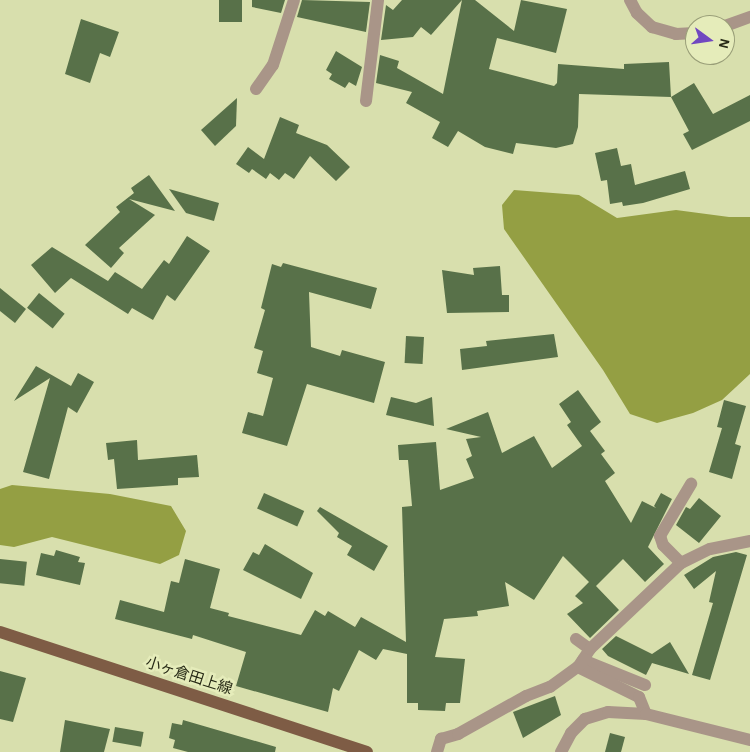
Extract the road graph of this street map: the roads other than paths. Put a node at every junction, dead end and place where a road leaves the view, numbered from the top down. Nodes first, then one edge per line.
1 (294, 0) edge
2 (378, 0) edge
3 (630, 0) edge
4 (750, 17) edge
5 (735, 22) edge
6 (685, 34) edge
7 (256, 89) dead end
8 (366, 101) dead end
9 (691, 484) dead end
10 (750, 541) edge
11 (681, 563) junction
12 (0, 632) edge
13 (576, 639) dead end
14 (584, 659) junction
15 (645, 685) dead end
16 (646, 714) junction
17 (750, 740) edge
18 (368, 752) edge
19 (437, 752) edge
20 (560, 752) edge

1 - 7 street
2 - 8 street
3 - 6 street
4 - 5 street
9 - 11 street
10 - 11 street
11 - 14 street
12 - 18 main road, 小ヶ倉田上線
13 - 14 street
14 - 15 street
14 - 16 street
14 - 19 street
16 - 17 street
16 - 20 street

